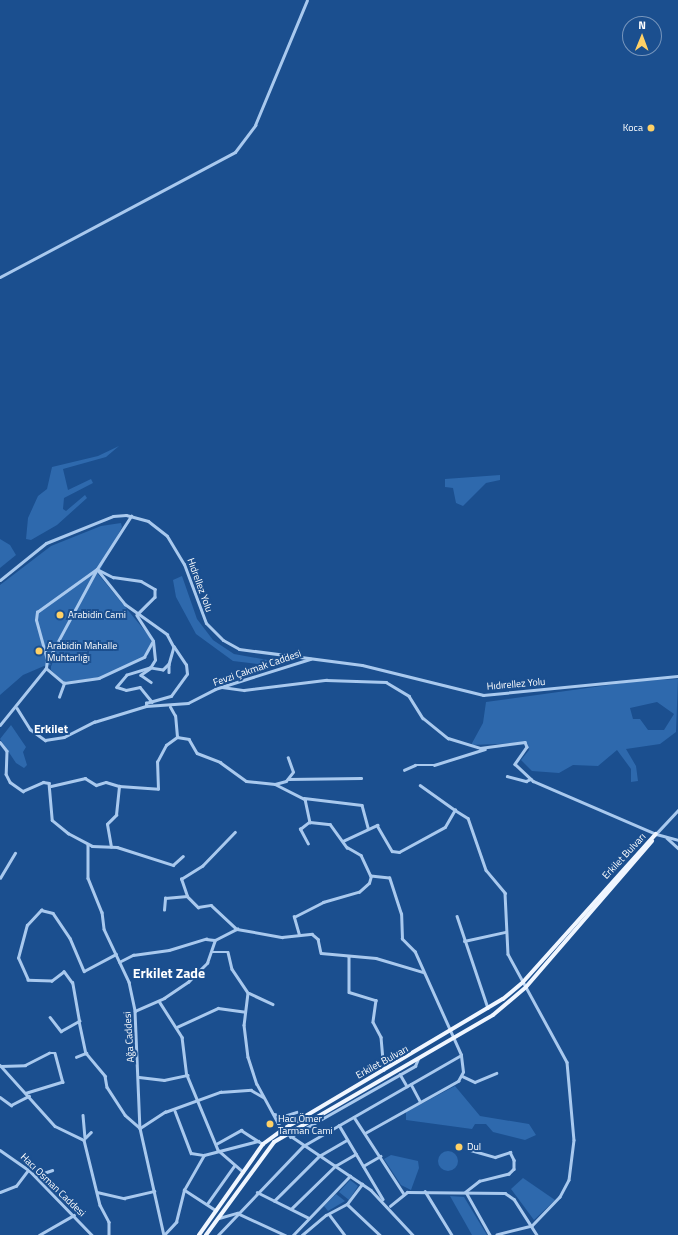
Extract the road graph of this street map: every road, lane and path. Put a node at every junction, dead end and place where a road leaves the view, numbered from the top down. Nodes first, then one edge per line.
1 (307, 0) edge
2 (0, 277) edge
3 (131, 516) junction
4 (97, 569) junction
5 (0, 580) edge
6 (137, 615) junction
7 (153, 642) junction
8 (174, 647) junction
9 (312, 658) junction
10 (47, 660) junction
11 (169, 664) junction
12 (46, 668) junction
13 (150, 668) junction
14 (170, 672) dead end
15 (678, 676) edge
16 (151, 682) dead end
17 (64, 683) junction
18 (222, 686) junction
19 (59, 697) dead end
20 (152, 702) junction
21 (146, 706) junction
22 (170, 706) junction
23 (17, 708) junction
24 (0, 725) edge
25 (177, 738) junction
26 (0, 742) edge
27 (487, 748) junction
28 (288, 758) dead end
29 (404, 770) dead end
30 (507, 776) dead end
31 (361, 778) dead end
32 (288, 779) junction
33 (531, 779) junction
34 (275, 784) junction
35 (420, 785) dead end
36 (51, 786) junction
37 (120, 786) junction
38 (303, 798) junction
39 (455, 810) junction
40 (678, 810) edge
41 (310, 822) junction
42 (368, 828) junction
43 (235, 832) dead end
44 (656, 834) junction
45 (667, 838) junction
46 (678, 840) edge
47 (343, 841) junction
48 (308, 844) dead end
49 (88, 845) junction
50 (111, 847) junction
51 (678, 848) edge
52 (15, 853) dead end
53 (183, 856) dead end
54 (371, 876) junction
55 (0, 878) edge
56 (187, 896) junction
57 (164, 910) dead end
58 (457, 916) dead end
59 (237, 929) junction
60 (505, 932) junction
61 (299, 936) junction
62 (214, 940) junction
63 (464, 941) junction
64 (212, 952) junction
65 (116, 954) junction
66 (349, 957) junction
67 (119, 962) junction
68 (423, 972) junction
69 (523, 982) junction
70 (526, 987) junction
71 (248, 992) junction
72 (159, 1001) junction
73 (273, 1004) dead end
74 (489, 1009) junction
75 (135, 1011) junction
76 (245, 1012) junction
77 (50, 1017) dead end
78 (79, 1021) junction
79 (177, 1027) junction
80 (451, 1033) junction
81 (453, 1038) junction
82 (86, 1053) junction
83 (461, 1055) junction
84 (76, 1057) dead end
85 (419, 1057) junction
86 (0, 1065) edge
87 (384, 1070) junction
88 (496, 1073) dead end
89 (400, 1074) junction
90 (187, 1075) junction
91 (462, 1076) junction
92 (139, 1077) junction
93 (411, 1084) junction
94 (407, 1086) junction
95 (28, 1095) junction
96 (0, 1097) edge
97 (264, 1097) junction
98 (198, 1101) junction
99 (420, 1101) junction
100 (174, 1111) junction
101 (296, 1112) dead end
102 (273, 1114) junction
103 (83, 1115) dead end
104 (354, 1117) junction
105 (339, 1126) junction
106 (140, 1128) junction
107 (282, 1130) junction
108 (91, 1132) dead end
109 (365, 1133) junction
110 (289, 1135) junction
111 (84, 1138) junction
112 (348, 1140) junction
113 (258, 1141) junction
114 (216, 1144) junction
115 (263, 1144) junction
116 (303, 1146) junction
117 (467, 1149) dead end
118 (0, 1150) edge
119 (218, 1150) junction
120 (356, 1154) junction
121 (204, 1155) junction
122 (319, 1156) junction
123 (380, 1156) junction
124 (234, 1166) junction
125 (335, 1166) junction
126 (364, 1166) junction
127 (29, 1170) junction
128 (52, 1170) dead end
129 (243, 1173) junction
130 (35, 1176) junction
131 (350, 1176) junction
132 (362, 1184) junction
133 (184, 1190) junction
134 (154, 1191) junction
135 (425, 1191) junction
136 (0, 1192) edge
137 (97, 1192) junction
138 (257, 1192) junction
139 (466, 1192) junction
140 (404, 1194) junction
141 (274, 1201) junction
142 (384, 1201) junction
143 (207, 1204) junction
144 (347, 1204) junction
145 (390, 1206) junction
146 (291, 1209) junction
147 (216, 1211) junction
148 (237, 1213) junction
149 (329, 1214) junction
150 (74, 1215) junction
151 (308, 1219) junction
152 (215, 1221) junction
153 (312, 1226) junction
154 (532, 1226) junction
155 (46, 1231) junction
156 (511, 1234) edge
157 (39, 1235) edge
158 (47, 1235) edge
159 (92, 1235) edge
160 (109, 1235) edge
161 (164, 1235) edge
162 (199, 1235) edge
163 (206, 1235) edge
164 (218, 1235) edge
165 (285, 1235) edge
166 (293, 1235) edge
167 (302, 1235) edge
168 (345, 1235) edge
169 (380, 1235) edge
170 (413, 1235) edge
171 (452, 1235) edge
172 (490, 1235) edge
173 (497, 1235) edge
174 (537, 1235) edge

1 - 2 street
3 - 4 street
3 - 5 street, Hıdrellez Yolu
3 - 9 street, Hıdrellez Yolu
4 - 6 street
4 - 6 street
4 - 10 street
4 - 10 street
6 - 7 street
6 - 8 street
7 - 13 street
7 - 17 street
8 - 11 street
8 - 20 street
9 - 15 street, Hıdırellez Yolu
9 - 18 street, Fevzi Çakmak Caddesi
10 - 12 street
11 - 13 street
11 - 14 street
12 - 17 street
12 - 23 street
13 - 16 street
13 - 20 street
17 - 19 street
18 - 22 street, Fevzi Çakmak Caddesi
18 - 27 street
20 - 21 street
21 - 22 street, Fevzi Çakmak Caddesi
21 - 23 street, Fevzi Çakmak Caddesi
22 - 25 street
23 - 24 street
25 - 34 street
25 - 37 street
26 - 36 street
27 - 29 street
27 - 33 street
28 - 32 street
30 - 33 street
31 - 32 street
32 - 34 street
33 - 44 street
34 - 38 street
35 - 39 street
36 - 37 street
36 - 49 street
37 - 50 street
38 - 41 street
38 - 42 street
39 - 42 street
39 - 60 street
40 - 44 street
41 - 47 street
41 - 48 street
42 - 47 street
43 - 56 street
44 - 45 street
44 - 69 main road, Erkilet Bulvarı
44 - 70 main road, Erkilet Bulvarı
45 - 46 street
45 - 51 street
47 - 54 street
49 - 50 street
49 - 65 street, Ağa Caddesi
50 - 53 street
52 - 55 street
54 - 61 street
54 - 68 street
56 - 57 street
56 - 59 street
58 - 63 street
59 - 61 street
59 - 62 street
60 - 63 street
60 - 69 street
61 - 66 street
62 - 64 street
62 - 67 street
63 - 74 street
64 - 71 street
64 - 72 street
65 - 67 street, Ağa Caddesi
65 - 78 street
66 - 68 street
66 - 87 street
67 - 75 street, Ağa Caddesi
68 - 80 street
69 - 70 street
69 - 74 main road, Erkilet Bulvarı
70 - 81 main road, Erkilet Bulvarı
70 - 154 street
71 - 73 street
71 - 76 street
72 - 75 street
72 - 79 street
74 - 80 main road, Erkilet Bulvarı
75 - 92 street, Ağa Caddesi
76 - 79 street
76 - 97 street
77 - 78 street
78 - 82 street
79 - 90 street
80 - 81 street
80 - 87 main road, Erkilet Bulvarı
81 - 83 street
81 - 85 main road, Erkilet Bulvarı
82 - 84 street
82 - 106 street
83 - 91 street
83 - 93 street
85 - 89 street
85 - 110 main road, Erkilet Bulvarı
86 - 95 street
86 - 95 street
87 - 107 main road, Erkilet Bulvarı
88 - 91 street
89 - 94 street
89 - 110 street
90 - 92 street
90 - 98 street
91 - 99 street
92 - 106 street, Ağa Caddesi
93 - 94 street
93 - 99 street
94 - 104 street
95 - 96 street
95 - 111 street
97 - 98 street
97 - 102 street
98 - 100 street
98 - 114 street
99 - 109 street
100 - 106 street
100 - 121 street
101 - 102 street
102 - 107 street
103 - 111 street
104 - 105 street
104 - 109 street
105 - 112 street
105 - 116 street
106 - 134 street, Ağa Caddesi
107 - 110 street
107 - 115 main road, Erkilet Bulvarı
108 - 111 street
109 - 123 street
110 - 116 street
110 - 152 main road, Erkilet Bulvarı
111 - 137 street
112 - 120 street
112 - 122 street
113 - 114 street
113 - 115 street
113 - 119 street
114 - 119 street
115 - 129 main road, Erkilet Bulvarı
116 - 122 street
116 - 138 street
117 - 139 street
118 - 127 street, Hacı Osman Caddesi
119 - 121 street
119 - 124 street
120 - 125 street
120 - 126 street
121 - 133 street
122 - 125 street
122 - 141 street
123 - 126 street
123 - 140 street
124 - 129 street
124 - 143 street
125 - 131 street
125 - 146 street
126 - 142 street
127 - 130 street, Hacı Osman Caddesi
127 - 136 street
128 - 130 street
129 - 147 main road, Erkilet Bulvarı
130 - 150 street, Hacı Osman Caddesi
131 - 132 street
131 - 151 street
132 - 142 street
132 - 144 street
133 - 143 street
133 - 161 street
134 - 137 street
134 - 161 street, Ağa Caddesi
135 - 139 street
135 - 140 street
135 - 171 street
137 - 160 street
138 - 141 street
138 - 148 street
139 - 154 street
139 - 172 street
140 - 145 street
141 - 146 street
142 - 145 street
143 - 147 street
144 - 149 street
144 - 169 street
145 - 170 street
146 - 151 street
147 - 162 main road, Erkilet Bulvarı
148 - 152 street
148 - 164 street
148 - 165 street
149 - 153 street
149 - 168 street
150 - 155 street
150 - 159 street, Hacı Osman Caddesi
151 - 153 street
151 - 166 street
152 - 163 main road, Erkilet Bulvarı
153 - 167 street
154 - 156 street
154 - 174 street
155 - 157 street
155 - 158 street
156 - 173 street

